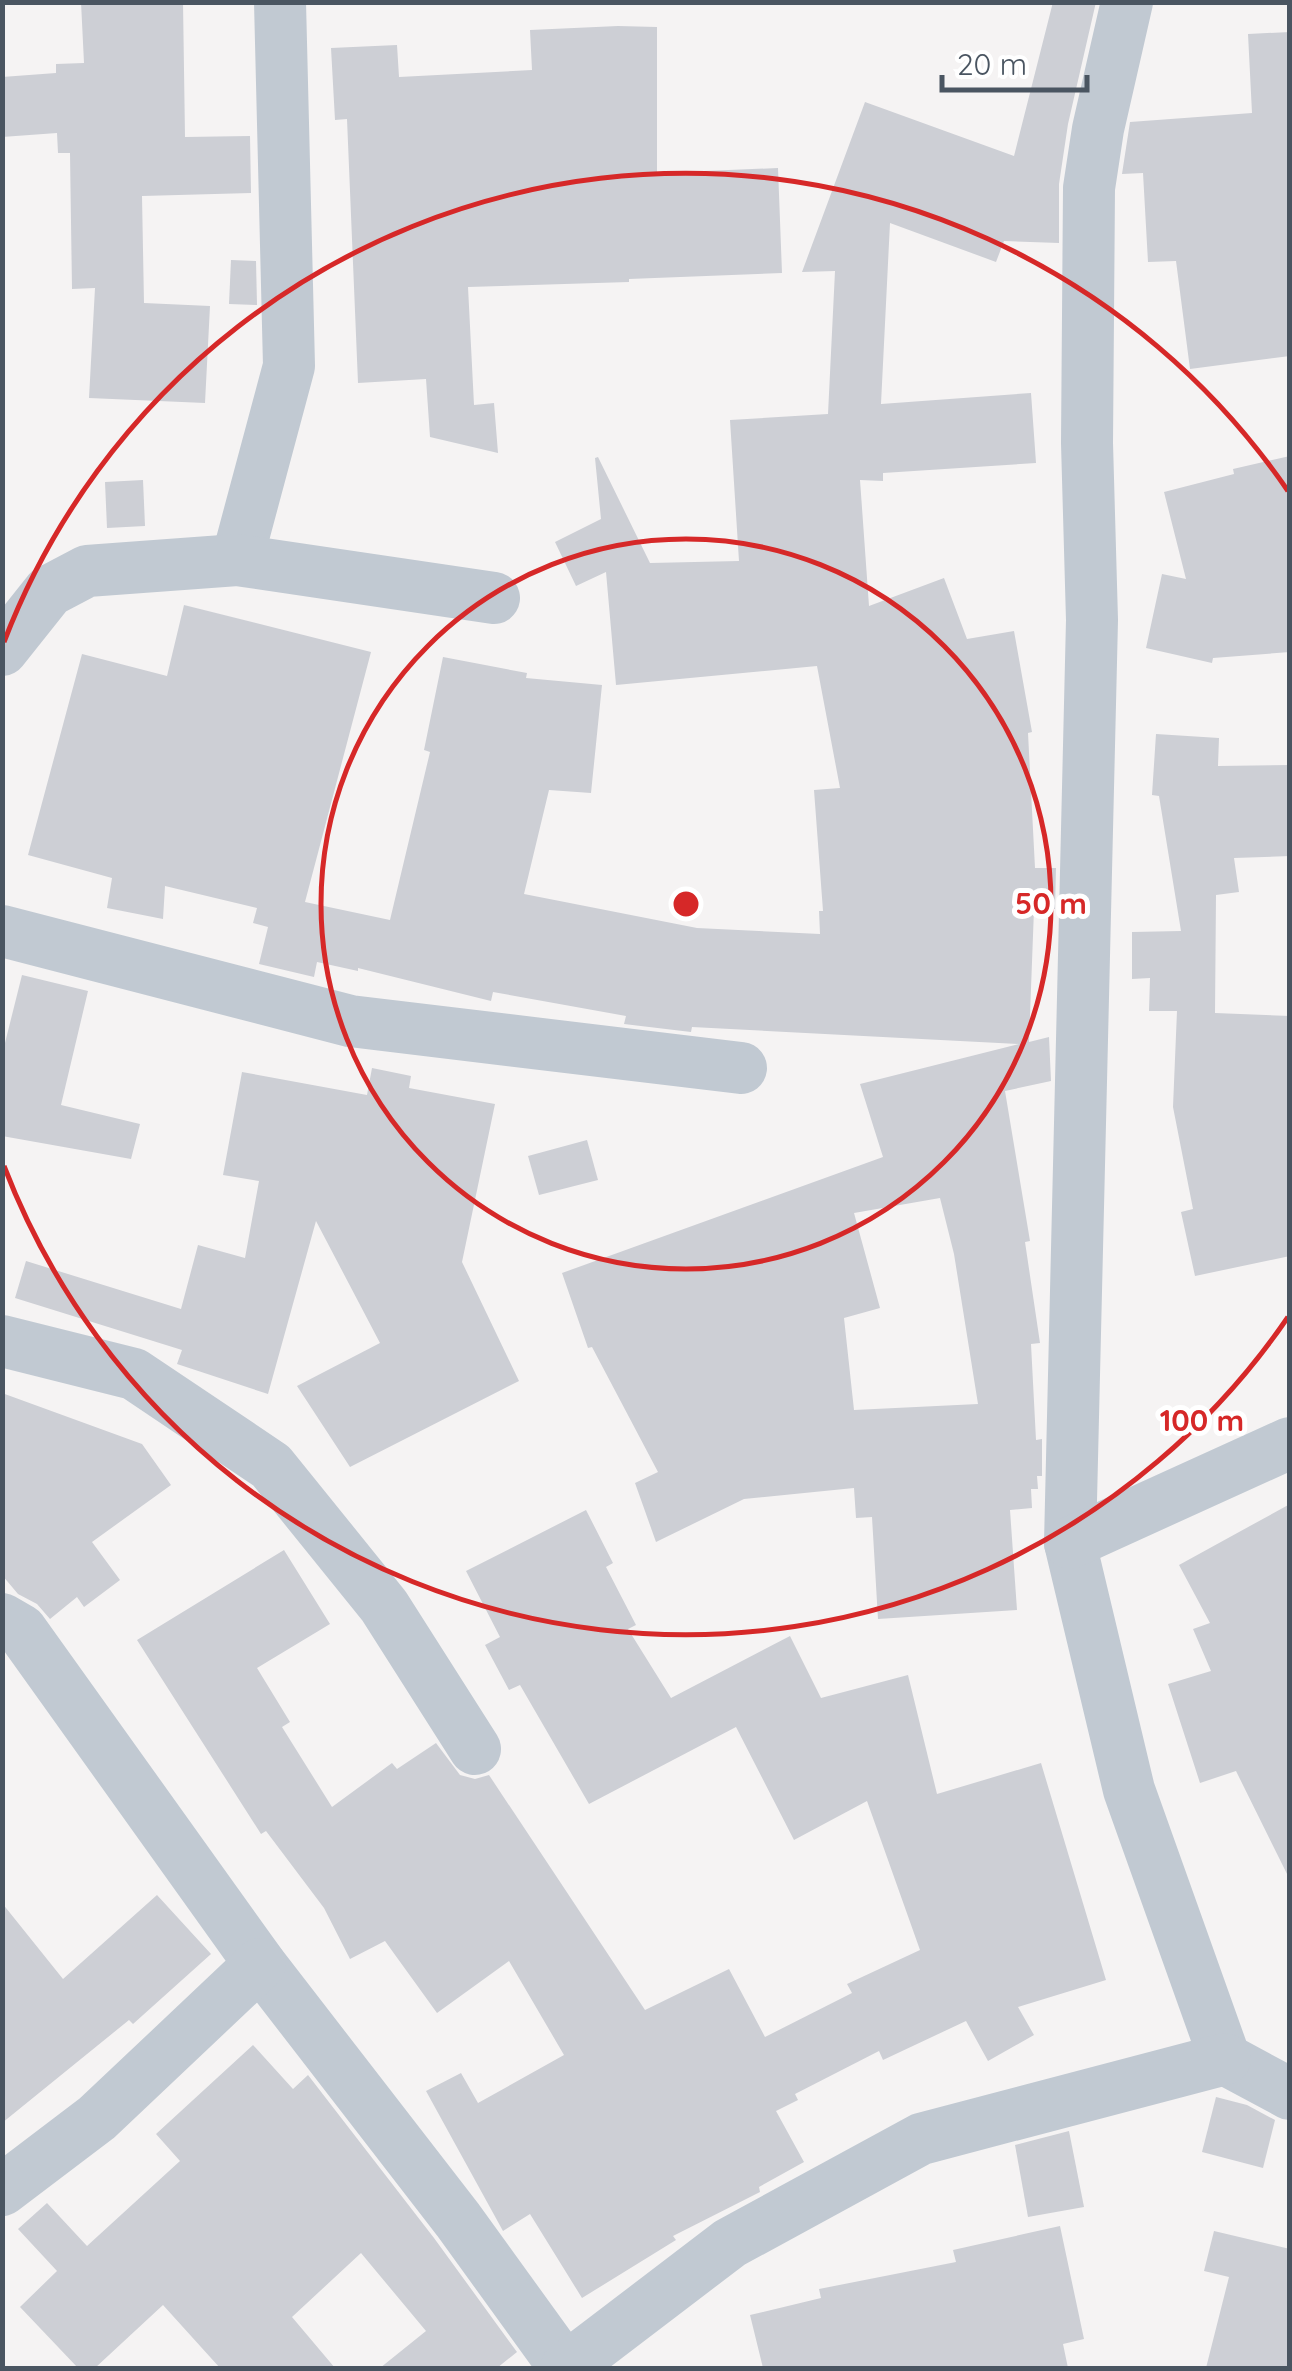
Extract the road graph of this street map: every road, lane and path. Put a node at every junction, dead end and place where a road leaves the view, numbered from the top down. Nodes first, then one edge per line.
1 (280, 2) edge
2 (1133, 3) edge
3 (237, 560) junction
4 (494, 598) dead end
5 (2, 650) edge
6 (2, 930) edge
7 (741, 1068) dead end
8 (2, 1341) edge
9 (1290, 1443) edge
10 (1070, 1542) junction
11 (2, 1619) edge
12 (475, 1749) dead end
13 (260, 1964) junction
14 (1225, 2059) junction
15 (1290, 2094) edge
16 (2, 2190) edge
17 (566, 2368) edge

1 - 3 street
2 - 10 street
3 - 4 street
3 - 5 street
6 - 7 street
8 - 12 street
9 - 10 street
10 - 14 street
11 - 13 street
13 - 16 street
13 - 17 street
14 - 15 street
14 - 17 street

